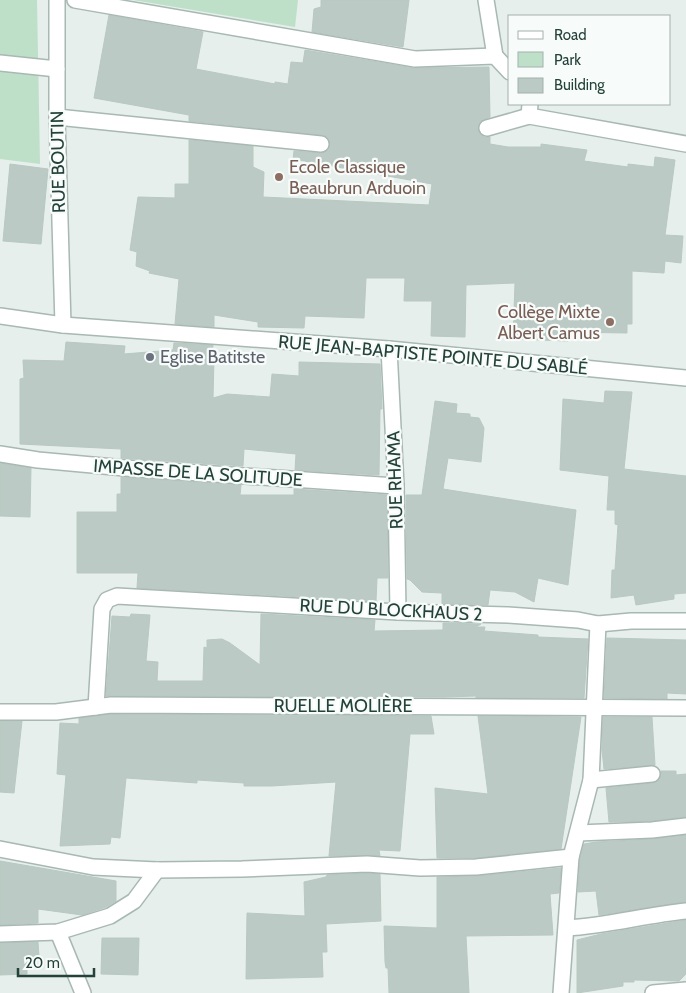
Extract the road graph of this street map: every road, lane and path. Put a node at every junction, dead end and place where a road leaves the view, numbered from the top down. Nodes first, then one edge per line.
1 (57, 0) edge
2 (75, 0) edge
3 (486, 0) edge
4 (495, 56) junction
5 (0, 63) edge
6 (57, 69) junction
7 (508, 70) edge
8 (530, 110) edge
9 (57, 117) junction
10 (487, 128) dead end
11 (321, 144) dead end
12 (686, 144) edge
13 (0, 316) edge
14 (62, 325) junction
15 (389, 349) junction
16 (686, 378) edge
17 (0, 454) edge
18 (396, 486) junction
19 (398, 612) junction
20 (686, 621) edge
21 (598, 624) junction
22 (96, 707) junction
23 (595, 708) junction
24 (686, 708) edge
25 (0, 712) edge
26 (652, 774) dead end
27 (591, 780) junction
28 (686, 826) edge
29 (578, 833) junction
30 (0, 849) edge
31 (571, 857) junction
32 (157, 870) junction
33 (686, 911) edge
34 (567, 928) junction
35 (58, 932) junction
36 (0, 934) edge
37 (686, 990) edge
38 (83, 993) edge
39 (561, 993) edge
40 (653, 993) edge

1 - 6 street, RUE BOUTIN
2 - 4 street
3 - 4 street
4 - 7 street
5 - 6 street
6 - 9 street, RUE BOUTIN
8 - 10 street
8 - 12 street
9 - 11 street
9 - 14 street, RUE BOUTIN
13 - 14 street, RUE JEAN-BAPTISTE POINTE DU SABLÉ
14 - 15 street, RUE JEAN-BAPTISTE POINTE DU SABLÉ
15 - 16 street, RUE JEAN-BAPTISTE POINTE DU SABLÉ
15 - 18 street, RUE RHAMA
17 - 18 street, IMPASSE DE LA SOLITUDE
18 - 19 street, RUE RHAMA
19 - 21 street, RUE DU BLOCKHAUS 2
19 - 22 street, RUE DU BLOCKHAUS 2
20 - 21 street, RUE DU BLOCKHAUS 2
21 - 23 street
22 - 23 street, RUELLE MOLIÈRE
22 - 25 street, RUELLE MOLIÈRE
23 - 24 street, RUELLE MOLIÈRE
23 - 27 street
26 - 27 street
27 - 29 street
28 - 29 street
29 - 31 street
30 - 32 street
31 - 32 street
31 - 34 street
32 - 35 street
33 - 34 street
34 - 39 street
35 - 36 street
35 - 38 street
37 - 40 street

